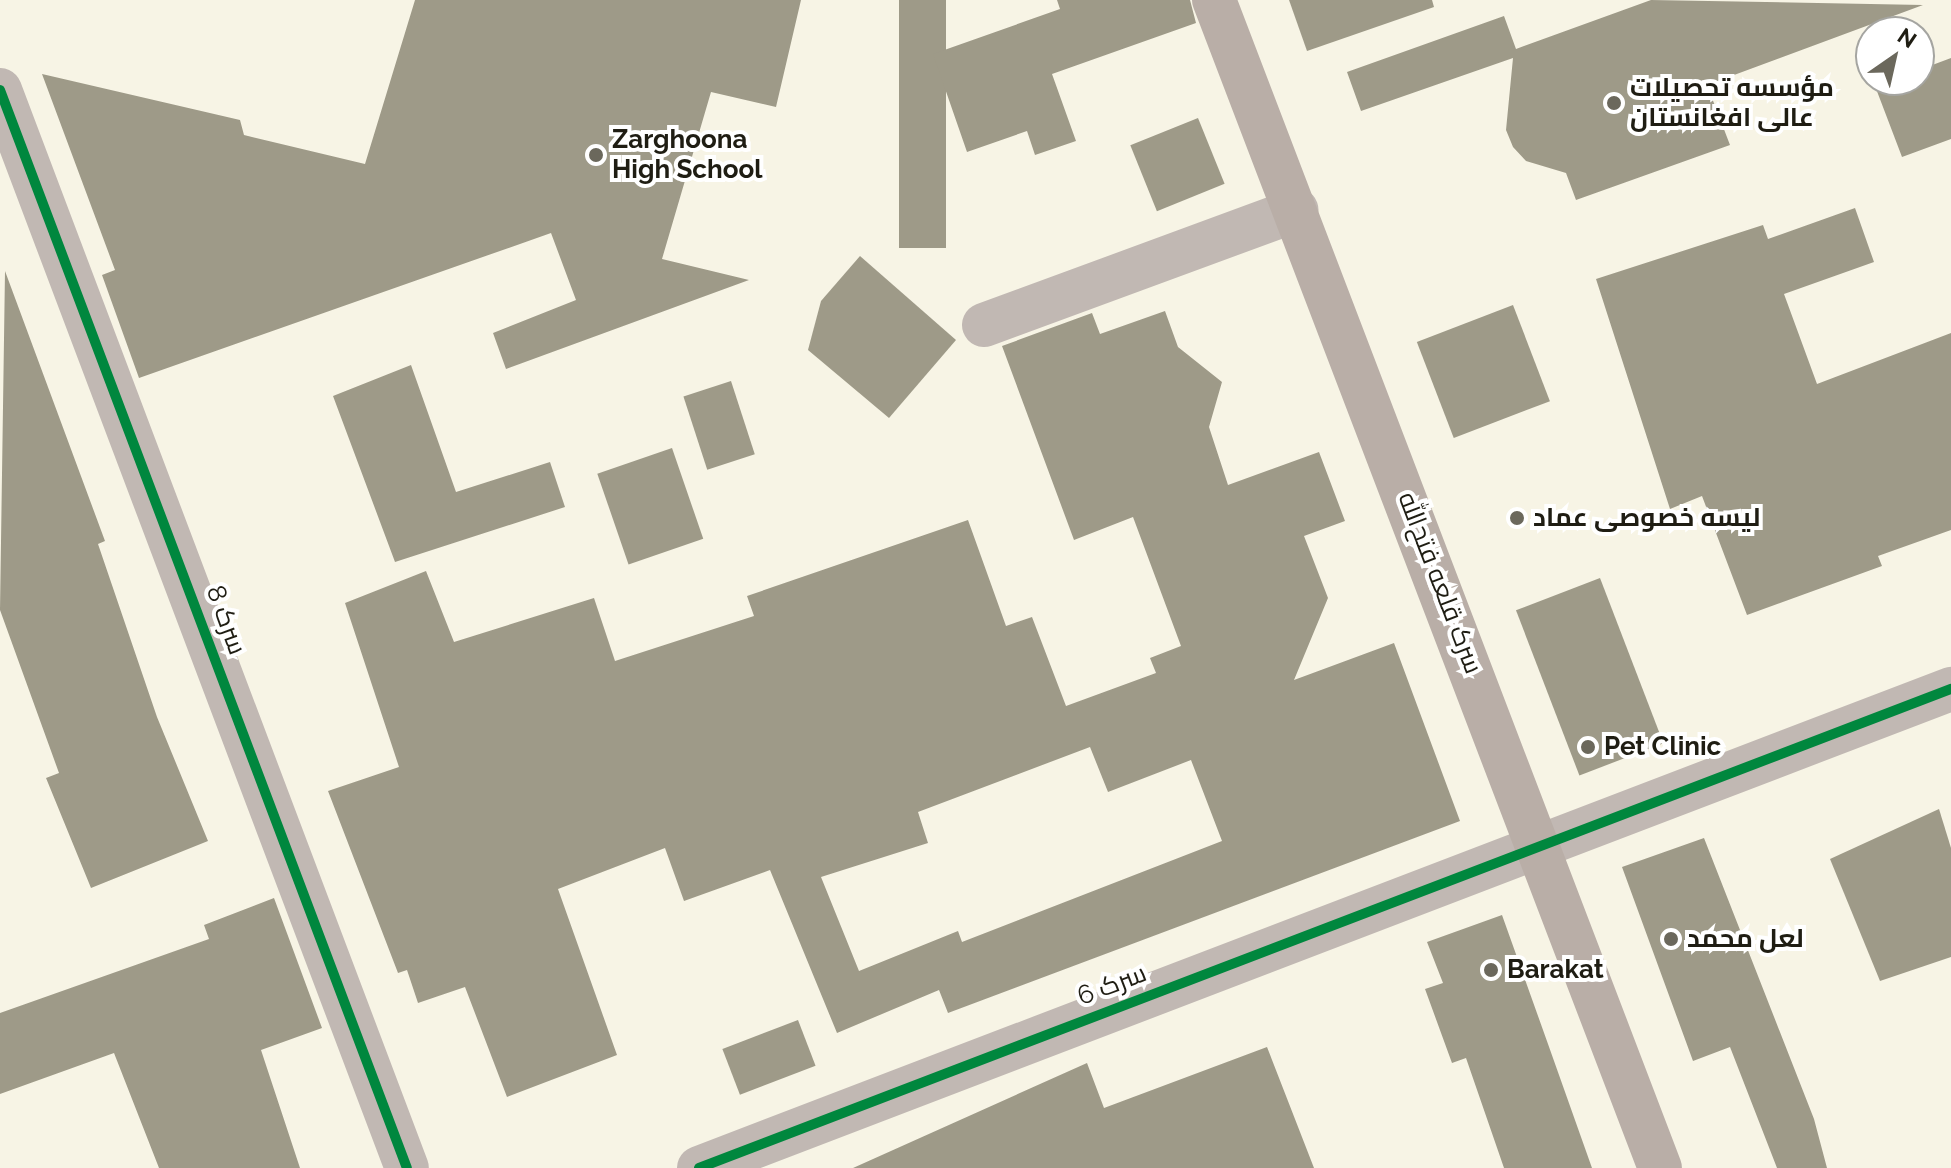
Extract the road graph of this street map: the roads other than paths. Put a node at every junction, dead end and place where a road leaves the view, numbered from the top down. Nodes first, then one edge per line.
1 (1214, 0) edge
2 (0, 90) edge
3 (1297, 210) junction
4 (984, 325) dead end
5 (1951, 689) edge
6 (1540, 842) junction
7 (407, 1168) edge
8 (699, 1168) edge
9 (1660, 1168) edge

1 - 3 main road, سرک قلعه فتح‌الله
2 - 7 street, سرک 8
3 - 4 street
3 - 6 main road, سرک قلعه فتح‌الله
5 - 6 street, سرک 6
6 - 8 street, سرک 6
6 - 9 main road, سرک قلعه فتح‌الله

